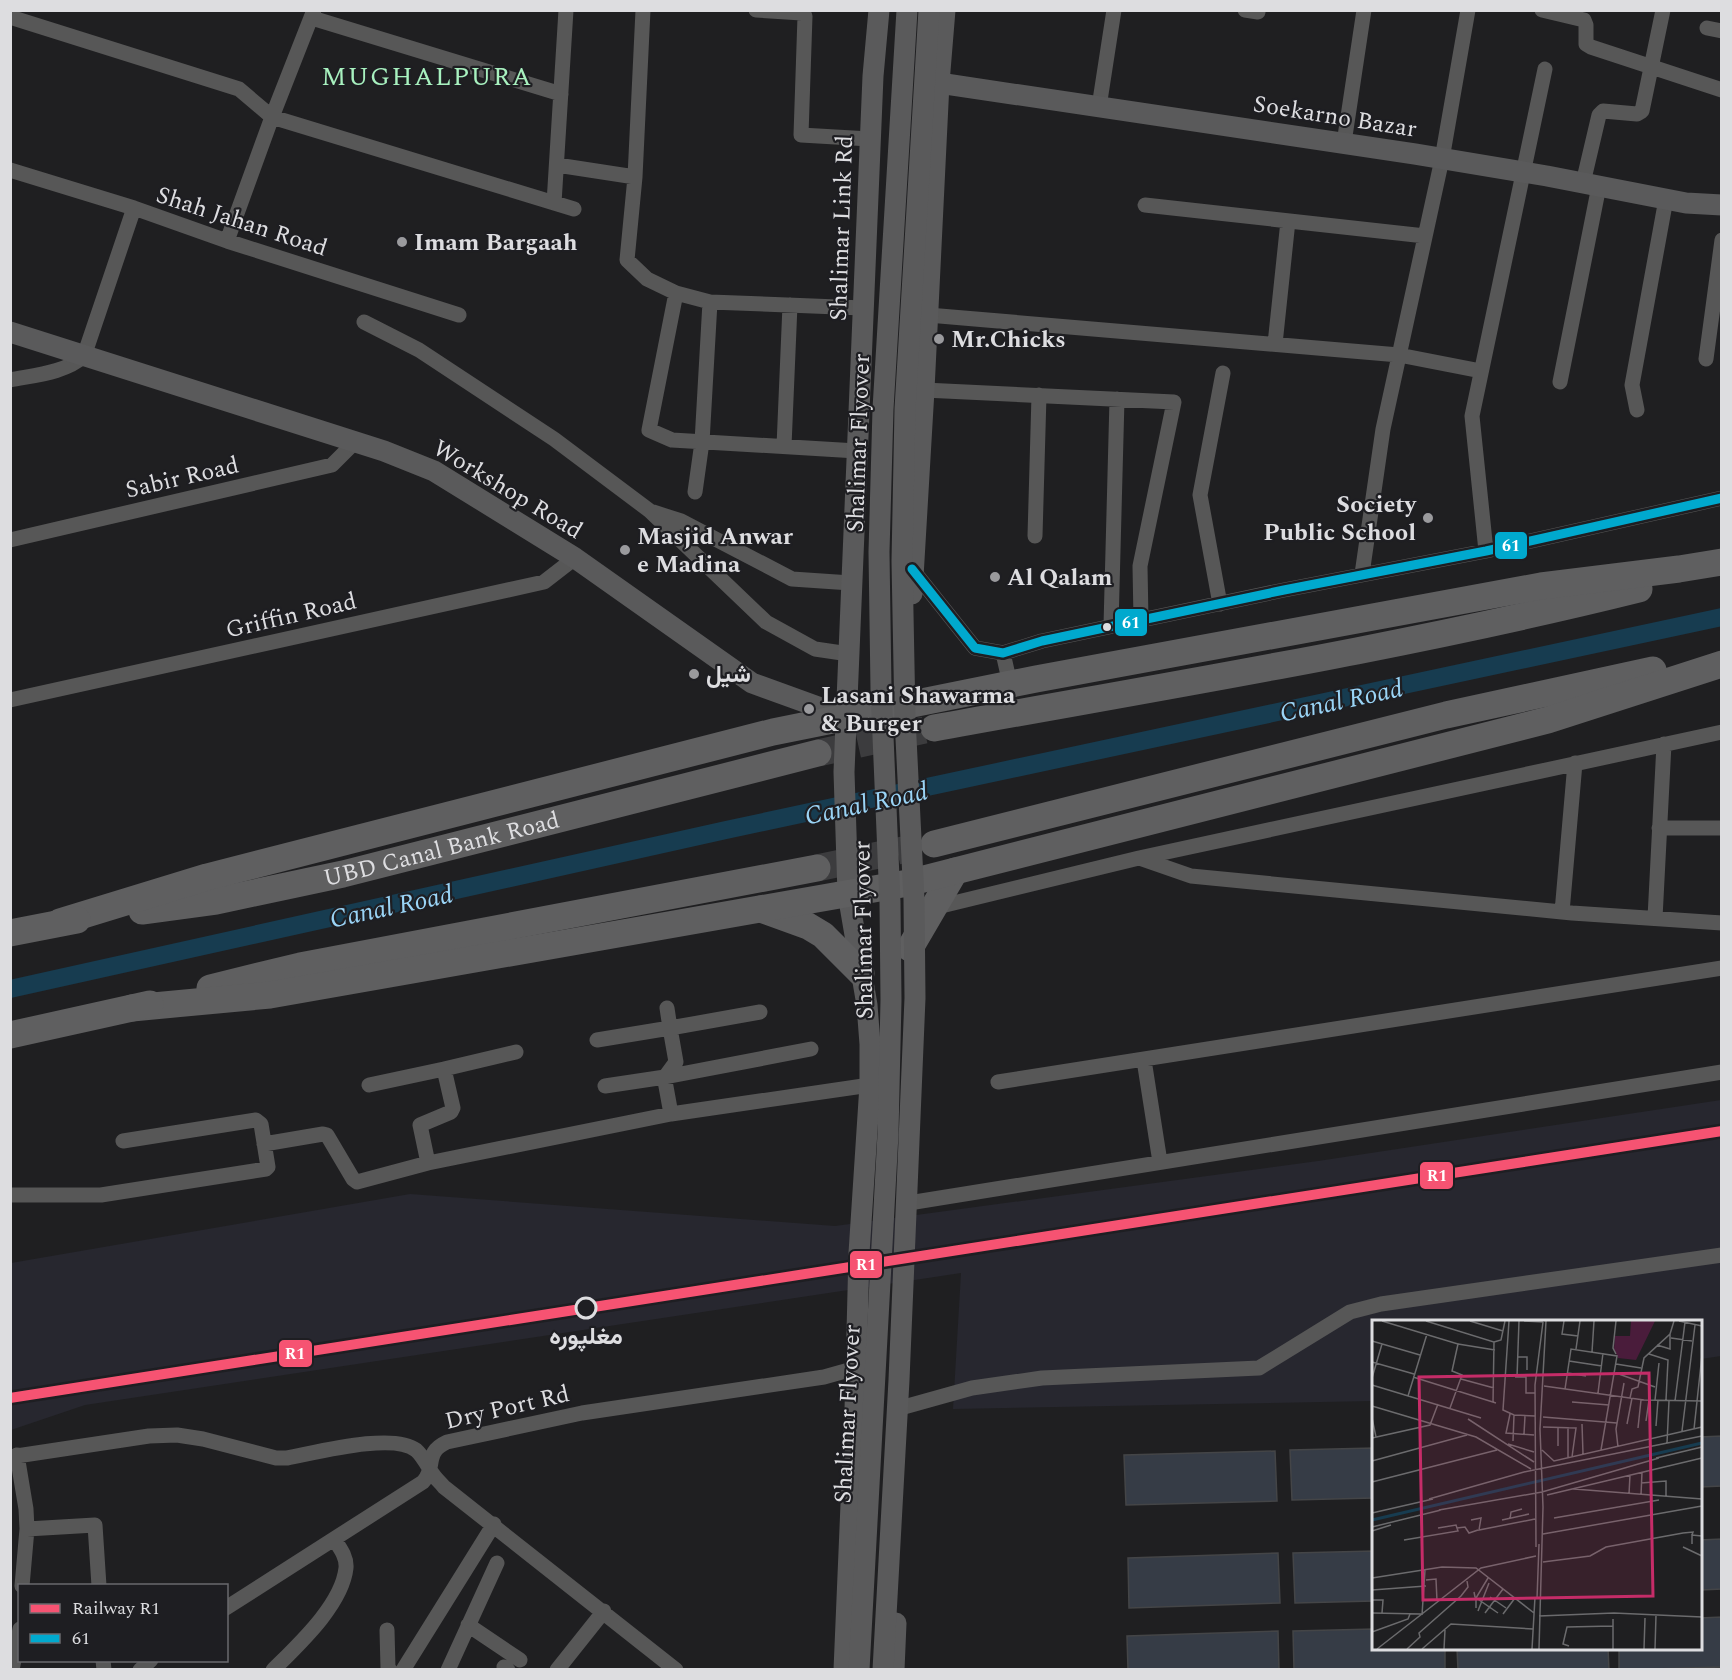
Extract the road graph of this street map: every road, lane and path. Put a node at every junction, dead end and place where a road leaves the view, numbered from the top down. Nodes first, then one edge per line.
1 (566, 10) edge
2 (643, 10) edge
3 (756, 10) edge
4 (879, 10) edge
5 (907, 10) edge
6 (929, 10) edge
7 (945, 10) edge
8 (1114, 10) edge
9 (1364, 10) edge
10 (1468, 10) edge
11 (1542, 10) edge
12 (1663, 10) edge
13 (313, 14) edge
14 (10, 17) edge
15 (1651, 68) junction
16 (1545, 69) dead end
17 (939, 83) junction
18 (1722, 90) edge
19 (561, 94) junction
20 (1099, 107) junction
21 (272, 117) junction
22 (870, 139) junction
23 (1344, 144) junction
24 (1442, 159) junction
25 (557, 165) junction
26 (10, 170) edge
27 (1524, 172) junction
28 (635, 177) junction
29 (1591, 184) junction
30 (1666, 199) junction
31 (555, 203) junction
32 (1144, 205) dead end
33 (1722, 205) edge
34 (134, 208) junction
35 (574, 209) dead end
36 (1288, 220) junction
37 (1425, 236) junction
38 (1722, 240) edge
39 (227, 241) junction
40 (676, 293) junction
41 (710, 302) junction
42 (790, 305) junction
43 (863, 308) junction
44 (459, 315) dead end
45 (928, 315) junction
46 (364, 322) dead end
47 (10, 332) edge
48 (1275, 344) junction
49 (1399, 355) junction
50 (84, 356) junction
51 (1706, 359) dead end
52 (1481, 371) junction
53 (1223, 373) dead end
54 (10, 380) edge
55 (1560, 382) dead end
56 (924, 390) junction
57 (1039, 395) junction
58 (1117, 399) junction
59 (1638, 410) dead end
60 (355, 442) junction
61 (702, 442) junction
62 (784, 446) junction
63 (857, 451) junction
64 (695, 492) dead end
65 (1722, 498) edge
66 (650, 511) junction
67 (1035, 536) dead end
68 (10, 540) edge
69 (1486, 552) junction
70 (575, 558) junction
71 (1722, 562) edge
72 (1722, 568) edge
73 (912, 569) junction
74 (1362, 574) junction
75 (851, 584) junction
76 (1220, 604) junction
77 (1141, 620) junction
78 (1111, 626) junction
79 (1004, 653) junction
80 (849, 654) junction
81 (1722, 656) edge
82 (1722, 664) edge
83 (1010, 684) junction
84 (10, 700) edge
85 (908, 704) junction
86 (846, 717) junction
87 (934, 728) tunnel mouth
88 (1722, 732) edge
89 (1664, 744) junction
90 (818, 753) tunnel mouth
91 (1575, 763) junction
92 (1659, 828) junction
93 (1722, 828) edge
94 (921, 841) junction
95 (1139, 858) junction
96 (817, 868) tunnel mouth
97 (955, 870) junction
98 (908, 883) junction
99 (848, 894) junction
100 (933, 908) junction
101 (759, 909) junction
102 (1562, 912) junction
103 (1655, 918) junction
104 (60, 922) junction
105 (1722, 923) edge
106 (10, 933) edge
107 (910, 948) junction
108 (1722, 968) edge
109 (861, 974) junction
110 (132, 1008) junction
111 (667, 1008) dead end
112 (760, 1012) dead end
113 (670, 1028) junction
114 (10, 1035) edge
115 (597, 1040) dead end
116 (811, 1049) dead end
117 (516, 1052) dead end
118 (1144, 1060) junction
119 (444, 1069) junction
120 (1722, 1072) edge
121 (665, 1077) junction
122 (998, 1082) dead end
123 (369, 1085) dead end
124 (870, 1085) junction
125 (605, 1086) dead end
126 (671, 1114) junction
127 (123, 1141) dead end
128 (264, 1144) junction
129 (1160, 1162) junction
130 (428, 1163) junction
131 (10, 1195) edge
132 (915, 1202) junction
133 (913, 1239) junction
134 (860, 1242) junction
135 (1722, 1255) edge
136 (856, 1368) junction
137 (904, 1407) junction
138 (14, 1456) edge
139 (430, 1469) junction
140 (494, 1524) junction
141 (27, 1529) junction
142 (334, 1539) junction
143 (497, 1563) dead end
144 (18, 1579) edge
145 (99, 1584) edge
146 (228, 1607) edge
147 (604, 1611) junction
148 (468, 1625) junction
149 (387, 1630) dead end
150 (18, 1639) edge
151 (511, 1666) edge
152 (12, 1670) edge
153 (273, 1670) edge
154 (390, 1670) edge
155 (403, 1670) edge
156 (448, 1670) edge
157 (557, 1670) edge
158 (676, 1670) edge
159 (844, 1670) edge
160 (860, 1670) edge
161 (883, 1670) edge
162 (894, 1670) edge

1 - 19 street
2 - 28 street
3 - 22 street
4 - 22 main road, Shalimar Link Rd
5 - 160 main road, Shalimar Flyover, bridge
6 - 161 main road, Shalimar Flyover, bridge
7 - 17 main road
8 - 20 street
9 - 23 street
10 - 24 street
11 - 15 street
12 - 15 street
13 - 19 street
13 - 21 street
14 - 21 street
15 - 18 street
15 - 29 street
16 - 27 street
17 - 20 main road, Soekarno Bazar
17 - 45 main road
19 - 25 street
20 - 23 main road, Soekarno Bazar
21 - 31 street
21 - 39 street
22 - 43 main road, Shalimar Link Rd
23 - 24 main road, Soekarno Bazar
24 - 27 main road, Soekarno Bazar
24 - 37 street
25 - 28 street
25 - 31 street
26 - 34 street, Shah Jahan Road
27 - 29 main road, Soekarno Bazar
27 - 52 street
28 - 40 street
29 - 30 main road, Soekarno Bazar
29 - 55 street
30 - 33 main road, Soekarno Bazar
30 - 59 street
31 - 35 street
32 - 36 street
34 - 39 street, Shah Jahan Road
34 - 50 street
36 - 37 street
36 - 48 street
37 - 49 street
38 - 51 street
39 - 44 street, Shah Jahan Road
40 - 41 street
40 - 61 street
41 - 42 street
41 - 61 street
42 - 43 street
42 - 62 street
43 - 63 main road, Shalimar Link Rd
45 - 48 street
45 - 56 main road
46 - 66 street
47 - 50 main road, Workshop Road
48 - 49 street
49 - 52 street
49 - 74 street
50 - 54 street
50 - 60 main road, Workshop Road
52 - 69 street
53 - 76 street
56 - 57 street
56 - 73 main road
57 - 58 street
57 - 67 street
58 - 77 street
58 - 78 street
60 - 68 street, Sabir Road
60 - 70 main road, Workshop Road
61 - 62 street
61 - 64 street
62 - 63 street
63 - 75 main road, Shalimar Link Rd
65 - 69 street
66 - 75 street
66 - 80 street
69 - 74 street
70 - 84 street, Griffin Road
70 - 86 main road, Workshop Road
71 - 83 highway
72 - 87 highway
73 - 79 street
73 - 85 main road
74 - 76 street
75 - 80 main road, Shalimar Link Rd
76 - 77 street
77 - 78 street
78 - 79 street
79 - 83 street
80 - 86 main road, Shalimar Link Rd
81 - 94 highway
82 - 97 highway
83 - 85 highway
85 - 86 highway
85 - 94 main road, bridge
86 - 99 main road, Shalimar Link Rd
86 - 104 highway
88 - 89 street
89 - 91 street
89 - 92 street
90 - 104 highway, UBD Canal Bank Road
91 - 95 street
91 - 102 street
92 - 93 street
92 - 103 street
94 - 98 main road
95 - 100 street
95 - 102 street
96 - 110 highway
97 - 98 highway
97 - 100 highway
98 - 99 highway
98 - 107 main road
99 - 101 highway
99 - 109 main road, Shalimar Link Rd
100 - 107 highway
101 - 109 highway
101 - 110 highway
102 - 103 street
103 - 105 street
104 - 106 highway
107 - 132 main road
108 - 118 street
109 - 124 main road, Shalimar Link Rd
110 - 114 highway
111 - 113 street
112 - 113 street
113 - 115 street
113 - 121 street
116 - 121 street
117 - 119 street
118 - 122 street
118 - 129 street
119 - 123 street
119 - 130 street
120 - 129 street
121 - 125 street
121 - 126 street
124 - 126 street
124 - 134 main road, Shalimar Link Rd
126 - 130 street
127 - 128 street
128 - 130 street
128 - 131 street
129 - 132 street
132 - 133 main road
133 - 134 main road
133 - 137 main road
134 - 136 main road, Shalimar Link Rd
135 - 137 street
136 - 139 street, Dry Port Rd
136 - 159 main road, Shalimar Link Rd
137 - 162 main road
138 - 139 street
138 - 141 street
139 - 140 street
139 - 142 street, Dry Port Rd
140 - 147 street
140 - 155 street
141 - 144 street
141 - 145 street
142 - 146 street, Dry Port Rd
142 - 153 street
143 - 148 street
147 - 157 street
147 - 158 street
148 - 151 street
148 - 156 street
149 - 154 street
150 - 152 street

